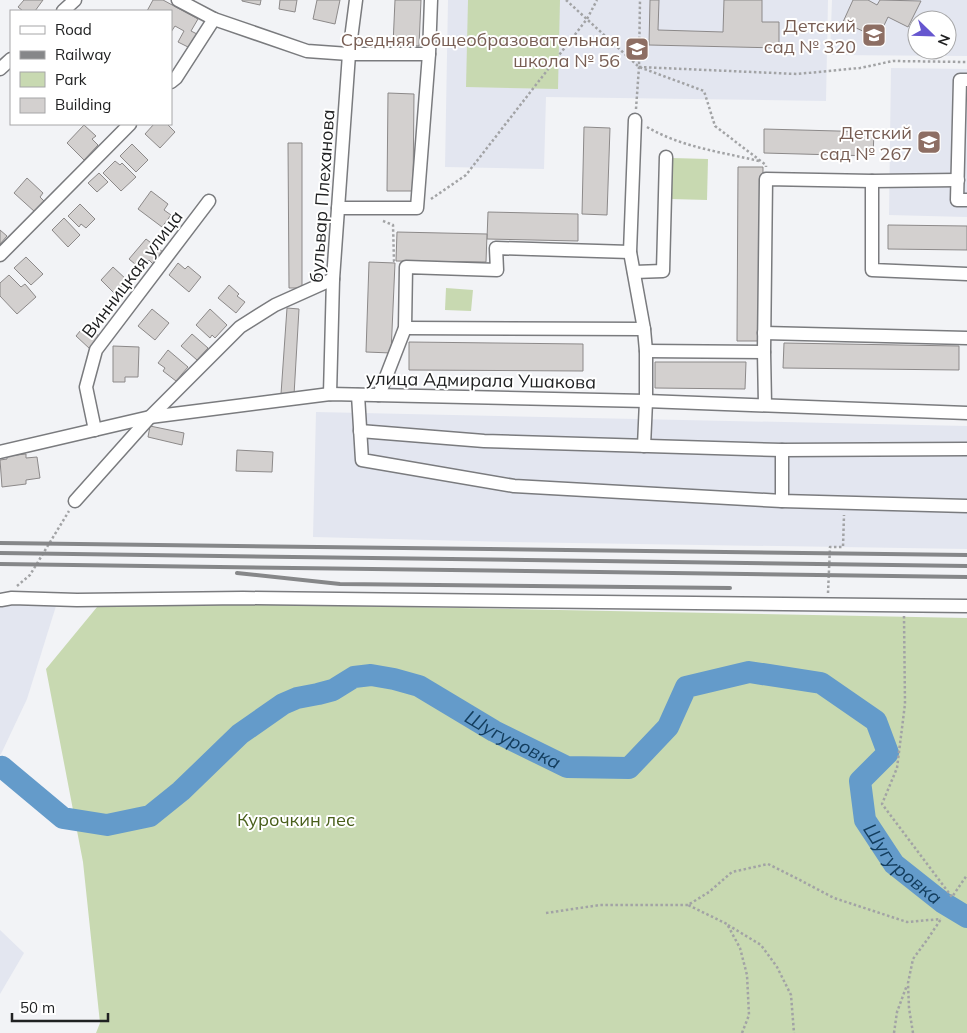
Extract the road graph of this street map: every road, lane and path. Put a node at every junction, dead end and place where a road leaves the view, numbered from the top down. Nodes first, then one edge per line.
1 (75, 0) edge
2 (178, 0) edge
3 (356, 0) edge
4 (431, 0) edge
5 (566, 0) edge
6 (597, 0) edge
7 (640, 0) edge
8 (64, 10) edge
9 (214, 19) junction
10 (587, 19) junction
11 (349, 54) junction
12 (429, 54) junction
13 (10, 60) edge
14 (967, 62) edge
15 (639, 67) junction
16 (0, 69) edge
17 (967, 80) edge
18 (172, 81) edge
19 (635, 120) junction
20 (129, 125) edge
21 (666, 157) dead end
22 (760, 161) junction
23 (766, 179) junction
24 (958, 180) junction
25 (872, 181) junction
26 (967, 200) edge
27 (209, 201) dead end
28 (338, 208) junction
29 (417, 208) junction
30 (375, 219) dead end
31 (630, 252) junction
32 (0, 255) edge
33 (406, 267) junction
34 (634, 272) junction
35 (967, 274) edge
36 (333, 279) junction
37 (405, 328) junction
38 (644, 329) junction
39 (764, 333) junction
40 (967, 338) edge
41 (646, 351) junction
42 (764, 352) junction
43 (330, 394) junction
44 (358, 395) junction
45 (379, 395) junction
46 (646, 401) junction
47 (765, 405) junction
48 (967, 413) edge
49 (150, 417) junction
50 (95, 430) junction
51 (360, 431) junction
52 (644, 446) junction
53 (967, 449) edge
54 (782, 450) junction
55 (0, 452) edge
56 (75, 501) joint
57 (782, 501) junction
58 (844, 503) junction
59 (967, 506) edge
60 (6, 599) edge
61 (827, 604) junction
62 (904, 605) junction
63 (967, 606) edge
64 (967, 875) edge
65 (688, 905) junction
66 (546, 913) dead end
67 (727, 924) junction
68 (908, 983) junction
69 (742, 1033) edge
70 (794, 1033) edge
71 (894, 1033) edge
72 (913, 1033) edge

1 - 8 street
2 - 9 street
3 - 11 street, бульвар Плеханова
4 - 12 street
5 - 10 path
6 - 10 path
7 - 15 path
9 - 11 street
9 - 18 street
10 - 15 path
10 - 29 path
11 - 12 street
11 - 28 street, бульвар Плеханова
12 - 29 street
13 - 16 street
14 - 15 path
15 - 19 path
15 - 22 path
17 - 24 street
19 - 22 path
19 - 31 street
20 - 32 street
21 - 34 street
22 - 23 path
23 - 25 street
23 - 39 street
24 - 25 street
24 - 26 street
25 - 35 street
27 - 50 street, Винницкая улица
28 - 29 street
28 - 36 street, бульвар Плеханова
30 - 33 path
31 - 33 street
31 - 34 street
33 - 37 street
34 - 38 street
36 - 43 street, бульвар Плеханова
36 - 49 street
37 - 38 street
37 - 45 street
38 - 41 street
39 - 40 street
39 - 42 street
41 - 42 street
41 - 46 street
42 - 47 street
43 - 44 street, улица Адмирала Ушакова
43 - 49 street, улица Адмирала Ушакова
44 - 45 street, улица Адмирала Ушакова
44 - 51 street
45 - 46 street, улица Адмирала Ушакова
46 - 47 street, улица Адмирала Ушакова
46 - 52 street
47 - 48 street, улица Адмирала Ушакова
49 - 50 street, улица Адмирала Ушакова
49 - 56 street
50 - 55 street, улица Адмирала Ушакова
51 - 52 street
51 - 57 street
52 - 54 street
53 - 54 street
54 - 57 street
56 - 60 path
57 - 58 street
58 - 59 street
58 - 61 path
60 - 61 street
61 - 62 street
62 - 63 street
62 - 64 path
65 - 66 path
65 - 67 path
65 - 68 path
67 - 69 path
67 - 70 path
68 - 71 path
68 - 72 path

